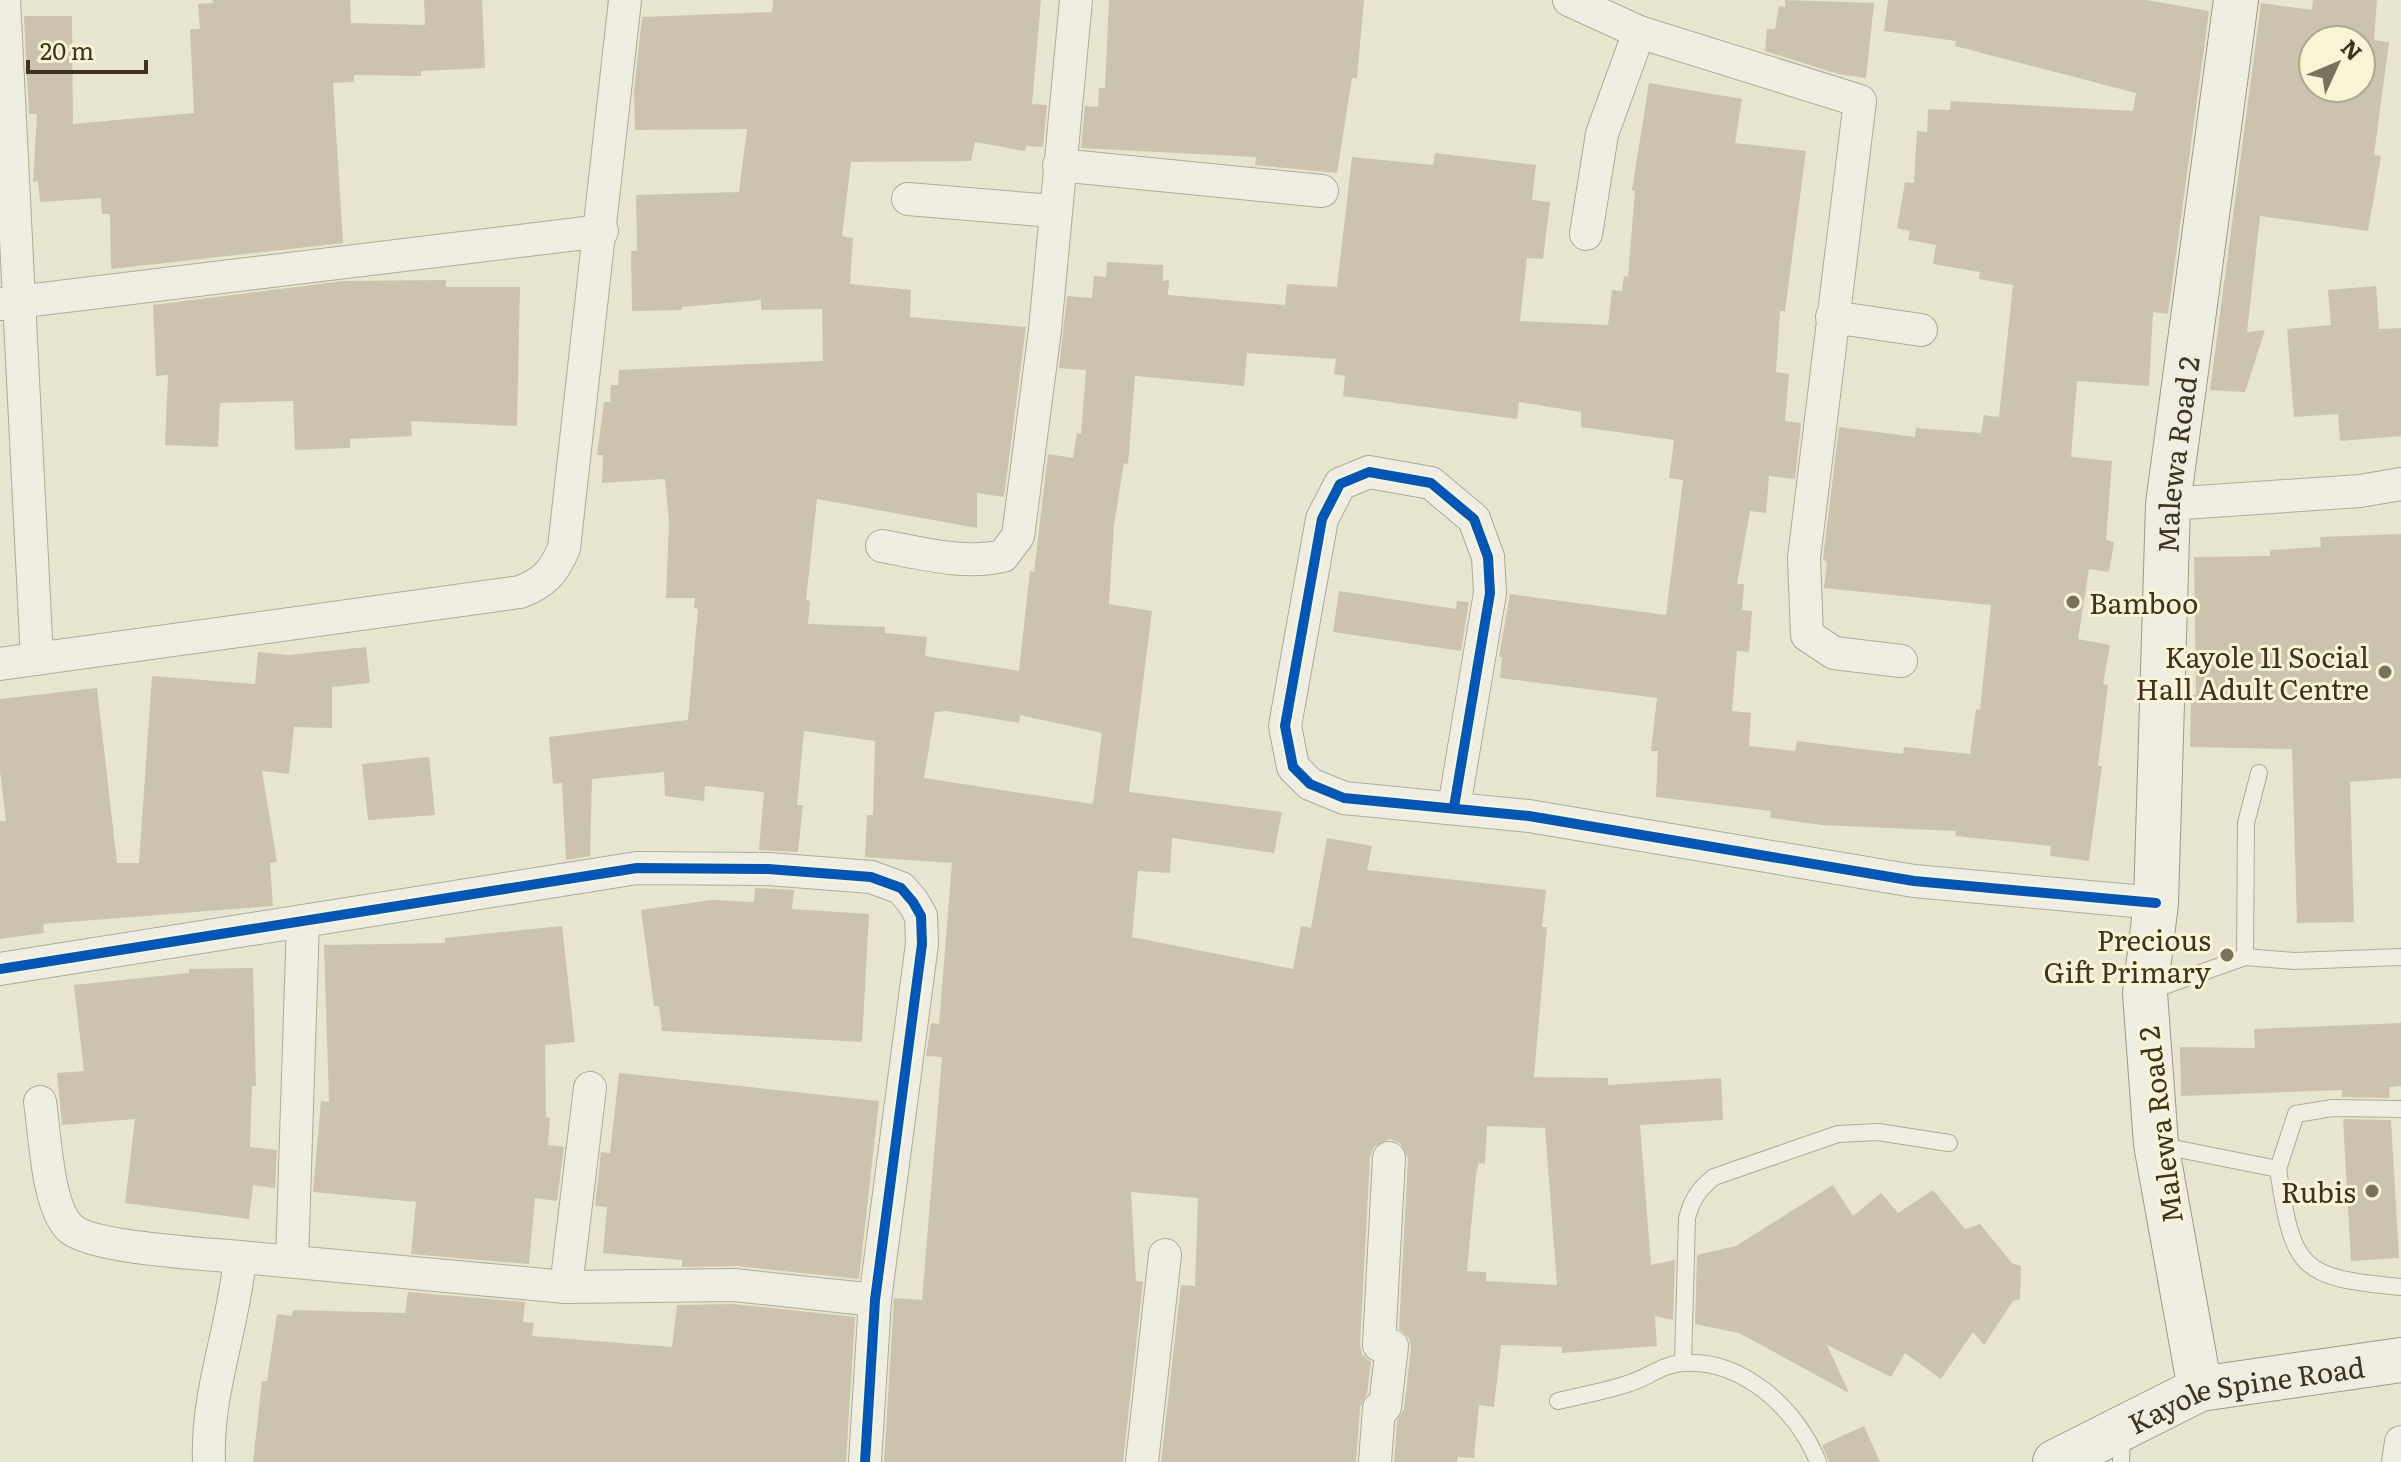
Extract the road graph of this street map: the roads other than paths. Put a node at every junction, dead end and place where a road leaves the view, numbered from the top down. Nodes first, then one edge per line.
1 (4, 0) edge
2 (625, 0) edge
3 (1076, 0) edge
4 (1569, 0) edge
5 (2236, 0) edge
6 (1639, 32) junction
7 (1059, 165) junction
8 (1322, 191) dead end
9 (908, 199) dead end
10 (1053, 211) junction
11 (602, 231) junction
12 (1586, 234) dead end
13 (9, 303) edge
14 (1832, 317) junction
15 (1921, 330) dead end
16 (2401, 484) edge
17 (2168, 504) junction
18 (882, 546) dead end
19 (37, 659) junction
20 (1901, 661) dead end
21 (0, 664) edge
22 (2259, 773) dead end
23 (1454, 807) junction
24 (2156, 903) junction
25 (303, 921) junction
26 (2245, 957) junction
27 (2401, 957) edge
28 (0, 969) edge
29 (2145, 993) junction
30 (590, 1088) dead end
31 (40, 1102) dead end
32 (2401, 1109) edge
33 (1949, 1143) dead end
34 (2156, 1144) junction
35 (1389, 1158) dead end
36 (2278, 1169) junction
37 (1165, 1255) dead end
38 (240, 1257) junction
39 (292, 1261) junction
40 (566, 1287) junction
41 (2401, 1287) edge
42 (875, 1300) junction
43 (2401, 1360) edge
44 (1683, 1363) junction
45 (2200, 1389) junction
46 (1558, 1401) dead end
47 (2401, 1442) edge
48 (2122, 1445) edge
49 (209, 1462) edge
50 (865, 1462) edge
51 (1142, 1462) edge
52 (1375, 1462) edge
53 (1818, 1462) edge
54 (2055, 1462) edge
55 (2398, 1462) edge

1 - 13 street
2 - 11 street
3 - 7 street
4 - 6 street
5 - 17 main road, Malewa Road 2
6 - 12 street
6 - 14 street
7 - 8 street
7 - 10 street
9 - 10 street
10 - 18 street
11 - 13 street
11 - 19 street
13 - 19 street
14 - 15 street
14 - 20 street
16 - 17 street
17 - 24 main road, Malewa Road 2
19 - 21 street
22 - 26 lane
23 - 23 street
23 - 24 street
24 - 29 main road, Malewa Road 2
25 - 28 street
25 - 39 street
25 - 42 street
26 - 27 lane
26 - 29 lane
29 - 34 main road, Malewa Road 2
30 - 40 street
31 - 38 street
32 - 36 lane
33 - 44 lane
34 - 36 lane
34 - 45 main road, Malewa Road 2
35 - 52 street
36 - 41 lane
37 - 51 street
38 - 39 street
38 - 49 street
39 - 40 street
40 - 42 street
42 - 50 street
43 - 45 main road, Kayole Spine Road
44 - 46 lane
44 - 53 lane
45 - 48 main road, Kayole Spine Road
47 - 55 street
48 - 54 main road, Kayole Spine Road

